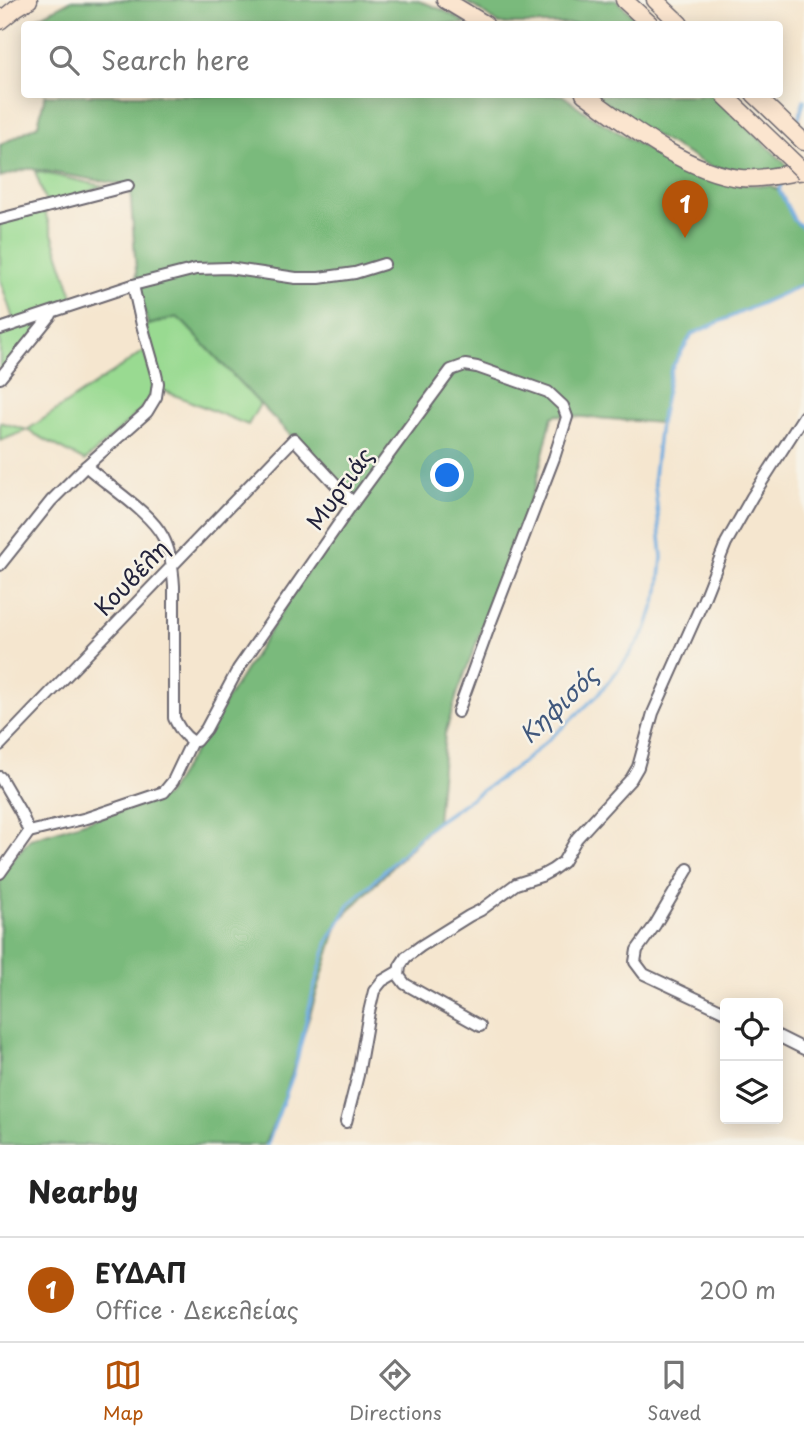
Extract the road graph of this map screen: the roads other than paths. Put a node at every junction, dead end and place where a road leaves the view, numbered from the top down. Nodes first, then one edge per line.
1 (29, 0) edge
2 (444, 0) edge
3 (624, 0) edge
4 (655, 0) edge
5 (0, 21) edge
6 (480, 21) edge
7 (647, 21) edge
8 (677, 21) edge
9 (590, 98) edge
10 (727, 98) edge
11 (758, 98) edge
12 (804, 142) edge
13 (801, 172) edge
14 (128, 186) dead end
15 (0, 219) edge
16 (384, 264) dead end
17 (133, 285) junction
18 (52, 313) junction
19 (0, 329) edge
20 (0, 377) edge
21 (804, 416) edge
22 (86, 466) junction
23 (353, 503) junction
24 (0, 565) edge
25 (172, 565) junction
26 (458, 712) dead end
27 (192, 741) junction
28 (0, 745) edge
29 (0, 777) edge
30 (29, 832) junction
31 (688, 869) dead end
32 (0, 873) edge
33 (399, 971) junction
34 (720, 1010) edge
35 (480, 1026) dead end
36 (783, 1038) edge
37 (804, 1049) edge
38 (346, 1122) dead end

1 - 5 main road
2 - 6 main road
3 - 7 main road
4 - 8 main road
9 - 13 main road
10 - 13 main road, bridge
11 - 12 main road
14 - 15 street
16 - 17 street
17 - 18 street
17 - 22 street
18 - 19 street
18 - 20 street
21 - 33 street
22 - 24 street
22 - 25 street
23 - 25 street, Κουβέλη
23 - 26 street, Μυρτιάς
23 - 27 street, Μυρτιάς
25 - 27 street
25 - 28 street, Κουβέλη
27 - 30 street, Μυρτιάς
29 - 30 street
30 - 32 street
31 - 34 street
33 - 35 street
33 - 38 street
36 - 37 street

